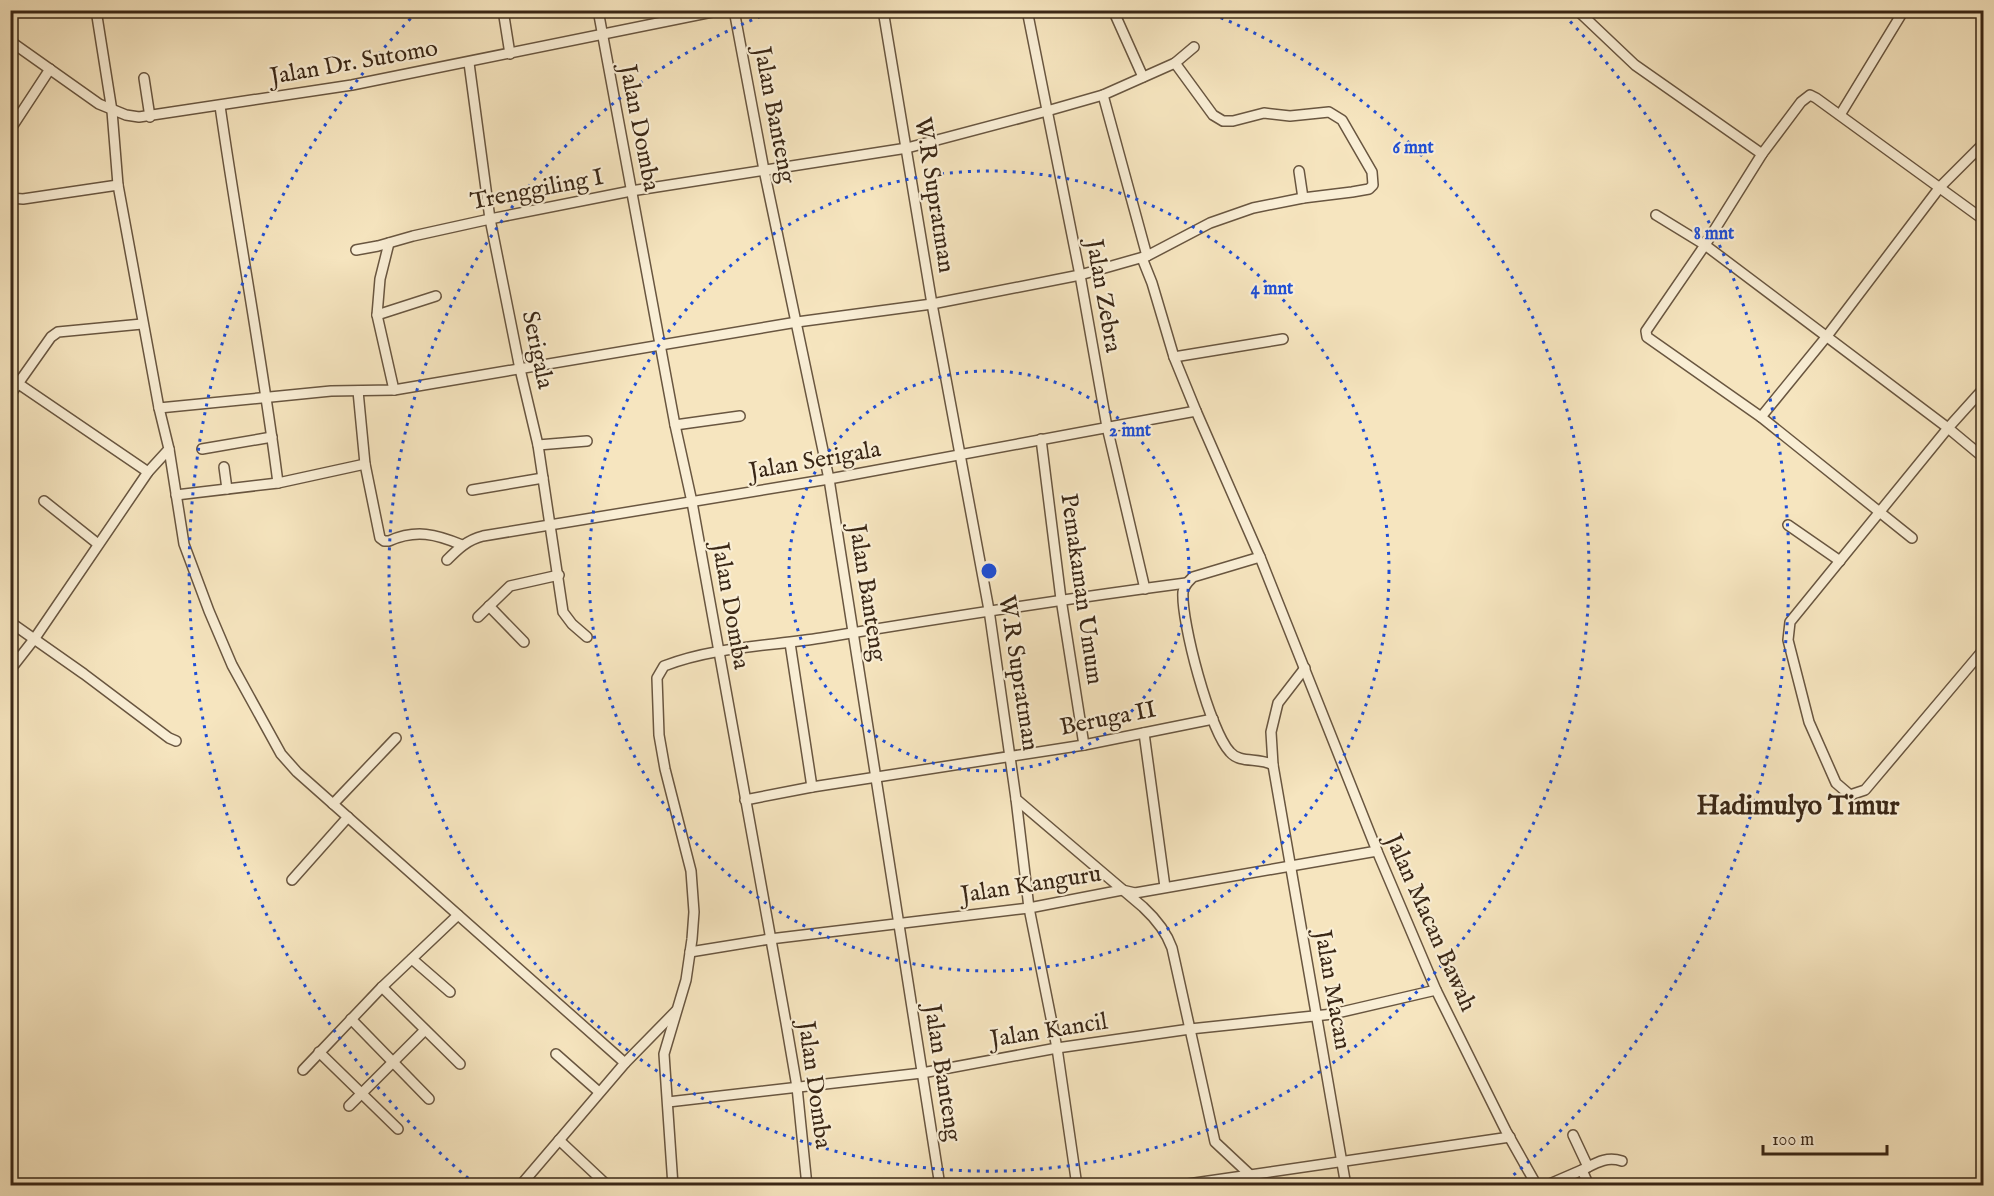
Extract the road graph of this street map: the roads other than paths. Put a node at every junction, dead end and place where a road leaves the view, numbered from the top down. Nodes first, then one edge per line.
1 (96, 10) edge
2 (502, 10) edge
3 (598, 10) edge
4 (722, 10) edge
5 (734, 10) edge
6 (883, 10) edge
7 (1027, 10) edge
8 (1113, 10) edge
9 (1577, 10) edge
10 (1904, 10) edge
11 (602, 35) junction
12 (10, 41) edge
13 (1194, 46) dead end
14 (510, 54) junction
15 (469, 63) junction
16 (1175, 63) junction
17 (50, 69) junction
18 (1143, 77) junction
19 (144, 78) dead end
20 (1103, 95) junction
21 (220, 106) junction
22 (112, 111) junction
23 (1047, 111) junction
24 (1840, 115) junction
25 (150, 117) junction
26 (10, 130) edge
27 (1983, 143) edge
28 (907, 148) junction
29 (1762, 154) junction
30 (764, 170) junction
31 (1299, 171) dead end
32 (118, 185) junction
33 (1940, 187) junction
34 (631, 191) junction
35 (10, 198) edge
36 (1303, 198) junction
37 (1656, 215) dead end
38 (490, 219) junction
39 (1983, 220) edge
40 (389, 243) junction
41 (1705, 245) junction
42 (356, 250) dead end
43 (1144, 257) junction
44 (1080, 274) junction
45 (436, 296) dead end
46 (932, 304) junction
47 (377, 315) junction
48 (797, 322) junction
49 (142, 324) junction
50 (1827, 336) junction
51 (1283, 339) dead end
52 (660, 347) junction
53 (1174, 357) junction
54 (520, 369) junction
55 (15, 381) edge
56 (1983, 388) edge
57 (394, 390) junction
58 (357, 391) junction
59 (10, 395) edge
60 (267, 398) junction
61 (159, 408) junction
62 (1196, 411) junction
63 (740, 416) dead end
64 (1761, 417) junction
65 (675, 425) junction
66 (1107, 427) junction
67 (1948, 428) junction
68 (272, 437) junction
69 (1041, 439) junction
70 (587, 441) dead end
71 (538, 446) junction
72 (169, 449) junction
73 (202, 449) dead end
74 (960, 456) junction
75 (1983, 458) edge
76 (365, 464) junction
77 (224, 467) dead end
78 (148, 472) junction
79 (543, 478) junction
80 (829, 479) junction
81 (278, 483) junction
82 (227, 489) junction
83 (472, 490) dead end
84 (176, 495) junction
85 (44, 501) dead end
86 (692, 502) junction
87 (1879, 513) junction
88 (550, 523) junction
89 (1788, 525) dead end
90 (1912, 538) dead end
91 (98, 544) junction
92 (462, 545) junction
93 (1260, 557) junction
94 (447, 560) dead end
95 (1840, 561) junction
96 (559, 575) junction
97 (1186, 583) junction
98 (1145, 589) junction
99 (1061, 599) junction
100 (489, 606) junction
101 (989, 610) junction
102 (478, 617) dead end
103 (10, 622) edge
104 (854, 632) junction
105 (587, 637) dead end
106 (35, 638) junction
107 (524, 642) dead end
108 (790, 643) junction
109 (1983, 649) edge
110 (718, 652) junction
111 (1305, 668) junction
112 (10, 670) edge
113 (1213, 719) junction
114 (1144, 733) junction
115 (396, 738) dead end
116 (176, 741) dead end
117 (1084, 745) junction
118 (1011, 756) junction
119 (1273, 765) junction
120 (877, 776) junction
121 (812, 787) junction
122 (1016, 799) junction
123 (745, 800) junction
124 (333, 804) junction
125 (348, 817) junction
126 (1377, 851) junction
127 (1290, 865) junction
128 (292, 879) dead end
129 (1166, 887) junction
130 (1122, 890) junction
131 (1029, 908) junction
132 (458, 915) junction
133 (900, 923) junction
134 (770, 939) junction
135 (690, 952) junction
136 (412, 959) junction
137 (382, 987) junction
138 (1436, 990) junction
139 (450, 992) dead end
140 (678, 1009) junction
141 (1317, 1016) junction
142 (351, 1019) junction
143 (1190, 1029) junction
144 (425, 1030) junction
145 (1057, 1048) junction
146 (320, 1052) junction
147 (556, 1054) dead end
148 (393, 1061) junction
149 (625, 1063) junction
150 (460, 1064) dead end
151 (303, 1070) dead end
152 (922, 1073) junction
153 (796, 1087) junction
154 (599, 1092) junction
155 (362, 1095) junction
156 (429, 1099) dead end
157 (668, 1102) junction
158 (349, 1106) dead end
159 (398, 1129) dead end
160 (1572, 1135) dead end
161 (1510, 1137) junction
162 (559, 1140) junction
163 (1342, 1160) junction
164 (1622, 1161) dead end
165 (1585, 1168) junction
166 (1249, 1174) junction
167 (1207, 1183) edge
168 (520, 1185) edge
169 (608, 1185) edge
170 (673, 1185) edge
171 (807, 1185) edge
172 (940, 1185) edge
173 (1077, 1185) edge
174 (1174, 1185) edge
175 (1262, 1185) edge
176 (1346, 1185) edge
177 (1537, 1185) edge
178 (1545, 1185) edge
179 (1589, 1185) edge

1 - 22 street
2 - 14 street
3 - 11 street, Jalan Domba
4 - 11 street, Jalan Dr. Sutomo
5 - 30 street, Jalan Banteng
6 - 28 street, W.R Supratman
7 - 23 street, Jalan Zebra
8 - 18 street
9 - 29 street
10 - 24 street
11 - 14 street, Jalan Dr. Sutomo
11 - 34 street, Jalan Domba
12 - 17 street, Jalan Dr. Sutomo
13 - 16 street, Trenggiling I
14 - 15 street, Jalan Dr. Sutomo
15 - 21 street, Jalan Dr. Sutomo
15 - 38 street, Serigala
16 - 18 street, Trenggiling I
16 - 36 street
17 - 22 street, Jalan Dr. Sutomo
17 - 26 street
18 - 20 street, Trenggiling I
19 - 25 street
20 - 23 street, Trenggiling I
20 - 43 street, Jalan Macan Bawah
21 - 25 street, Jalan Dr. Sutomo
21 - 60 street
22 - 25 street, Jalan Dr. Sutomo
22 - 32 street
23 - 28 street, Trenggiling I
23 - 44 street, Jalan Zebra
24 - 29 street
24 - 33 street
27 - 33 street
28 - 30 street, Trenggiling I
28 - 46 street, W.R Supratman
29 - 41 street
30 - 34 street, Trenggiling I
30 - 48 street, Jalan Banteng
31 - 36 street
32 - 35 street
32 - 49 street
33 - 39 street
33 - 50 street
34 - 38 street, Trenggiling I
34 - 52 street, Jalan Domba
36 - 43 street
37 - 41 street
38 - 40 street, Trenggiling I
38 - 54 street, Serigala
40 - 42 street, Trenggiling I
40 - 47 street
41 - 50 street
41 - 64 street
43 - 44 street
43 - 53 street, Jalan Macan Bawah
44 - 46 street
44 - 66 street, Jalan Zebra
45 - 47 street
46 - 48 street
46 - 74 street, W.R Supratman
47 - 57 street
48 - 52 street
48 - 80 street, Jalan Banteng
49 - 55 street
49 - 61 street
50 - 64 street
50 - 67 street
51 - 53 street
52 - 54 street
52 - 65 street, Jalan Domba
53 - 62 street, Jalan Macan Bawah
54 - 57 street
54 - 71 street, Serigala
55 - 59 street
55 - 78 street
56 - 67 street
57 - 58 street
58 - 60 street
58 - 76 street
60 - 61 street
60 - 68 street
61 - 72 street
62 - 66 street, Jalan Serigala
62 - 93 street, Jalan Macan Bawah
63 - 65 street
64 - 87 street
65 - 86 street, Jalan Domba
66 - 69 street, Jalan Serigala
66 - 98 street, Jalan Zebra
67 - 75 street
67 - 87 street
68 - 73 street
68 - 81 street
69 - 74 street, Jalan Serigala
69 - 99 street, Pemakaman Umum
70 - 71 street
71 - 79 street, Serigala
72 - 78 street
72 - 84 street
74 - 80 street, Jalan Serigala
74 - 101 street, W.R Supratman
76 - 81 street
76 - 92 street
77 - 82 street
78 - 91 street
79 - 83 street
79 - 88 street, Serigala
80 - 86 street, Jalan Serigala
80 - 104 street, Jalan Banteng
81 - 82 street
82 - 84 street
84 - 124 street
85 - 91 street
86 - 88 street, Jalan Serigala
86 - 110 street, Jalan Domba
87 - 90 street
87 - 95 street
88 - 92 street, Jalan Serigala
88 - 96 street, Serigala
89 - 95 street
91 - 106 street
92 - 94 street, Jalan Serigala
93 - 97 street
93 - 111 street, Jalan Macan Bawah
95 - 109 street
96 - 100 street
96 - 105 street, Serigala
97 - 98 street
97 - 113 street
98 - 99 street
99 - 101 street
99 - 117 street, Pemakaman Umum
100 - 102 street
100 - 107 street
101 - 104 street
101 - 118 street, W.R Supratman
103 - 106 street
104 - 108 street
104 - 120 street, Jalan Banteng
106 - 112 street
106 - 116 street
108 - 110 street
108 - 121 street
110 - 123 street, Jalan Domba
110 - 135 street
111 - 119 street, Jalan Macan
111 - 126 street, Jalan Macan Bawah
113 - 114 street, Beruga II
113 - 119 street
114 - 117 street, Beruga II
114 - 129 street
115 - 124 street
117 - 118 street, Beruga II
118 - 120 street, Beruga II
118 - 122 street, W.R Supratman
119 - 127 street, Jalan Macan
120 - 121 street, Beruga II
120 - 133 street, Jalan Banteng
121 - 123 street, Beruga II
122 - 130 street
122 - 131 street, W.R Supratman
123 - 134 street, Jalan Domba
124 - 125 street
125 - 128 street
125 - 132 street
126 - 127 street, Jalan Kanguru
126 - 138 street, Jalan Macan Bawah
127 - 129 street, Jalan Kanguru
127 - 141 street, Jalan Macan
129 - 130 street, Jalan Kanguru
130 - 131 street, Jalan Kanguru
130 - 143 street
131 - 133 street, Jalan Kanguru
131 - 145 street, W.R Supratman
132 - 136 street
132 - 149 street
133 - 134 street, Jalan Kanguru
133 - 152 street, Jalan Banteng
134 - 135 street, Jalan Kanguru
134 - 153 street, Jalan Domba
135 - 140 street
136 - 137 street
136 - 139 street
137 - 142 street
137 - 144 street
138 - 141 street, Jalan Kancil
138 - 161 street, Jalan Macan Bawah
140 - 149 street
140 - 157 street
141 - 143 street, Jalan Kancil
141 - 163 street, Jalan Macan
142 - 146 street
142 - 148 street
143 - 145 street, Jalan Kancil
143 - 166 street
144 - 148 street
144 - 150 street
145 - 152 street, Jalan Kancil
145 - 173 street, W.R Supratman
146 - 151 street
146 - 155 street
147 - 154 street
148 - 155 street
148 - 156 street
149 - 154 street
152 - 153 street, Jalan Kancil
152 - 172 street, Jalan Banteng
153 - 157 street, Jalan Kancil
153 - 171 street, Jalan Domba
154 - 162 street
155 - 158 street
155 - 159 street
157 - 170 street
160 - 165 street
161 - 163 street
161 - 177 street, Jalan Macan Bawah
162 - 168 street
162 - 169 street
163 - 166 street
163 - 176 street, Jalan Macan
164 - 165 street
165 - 178 street
165 - 179 street
166 - 167 street
166 - 175 street
167 - 174 street

